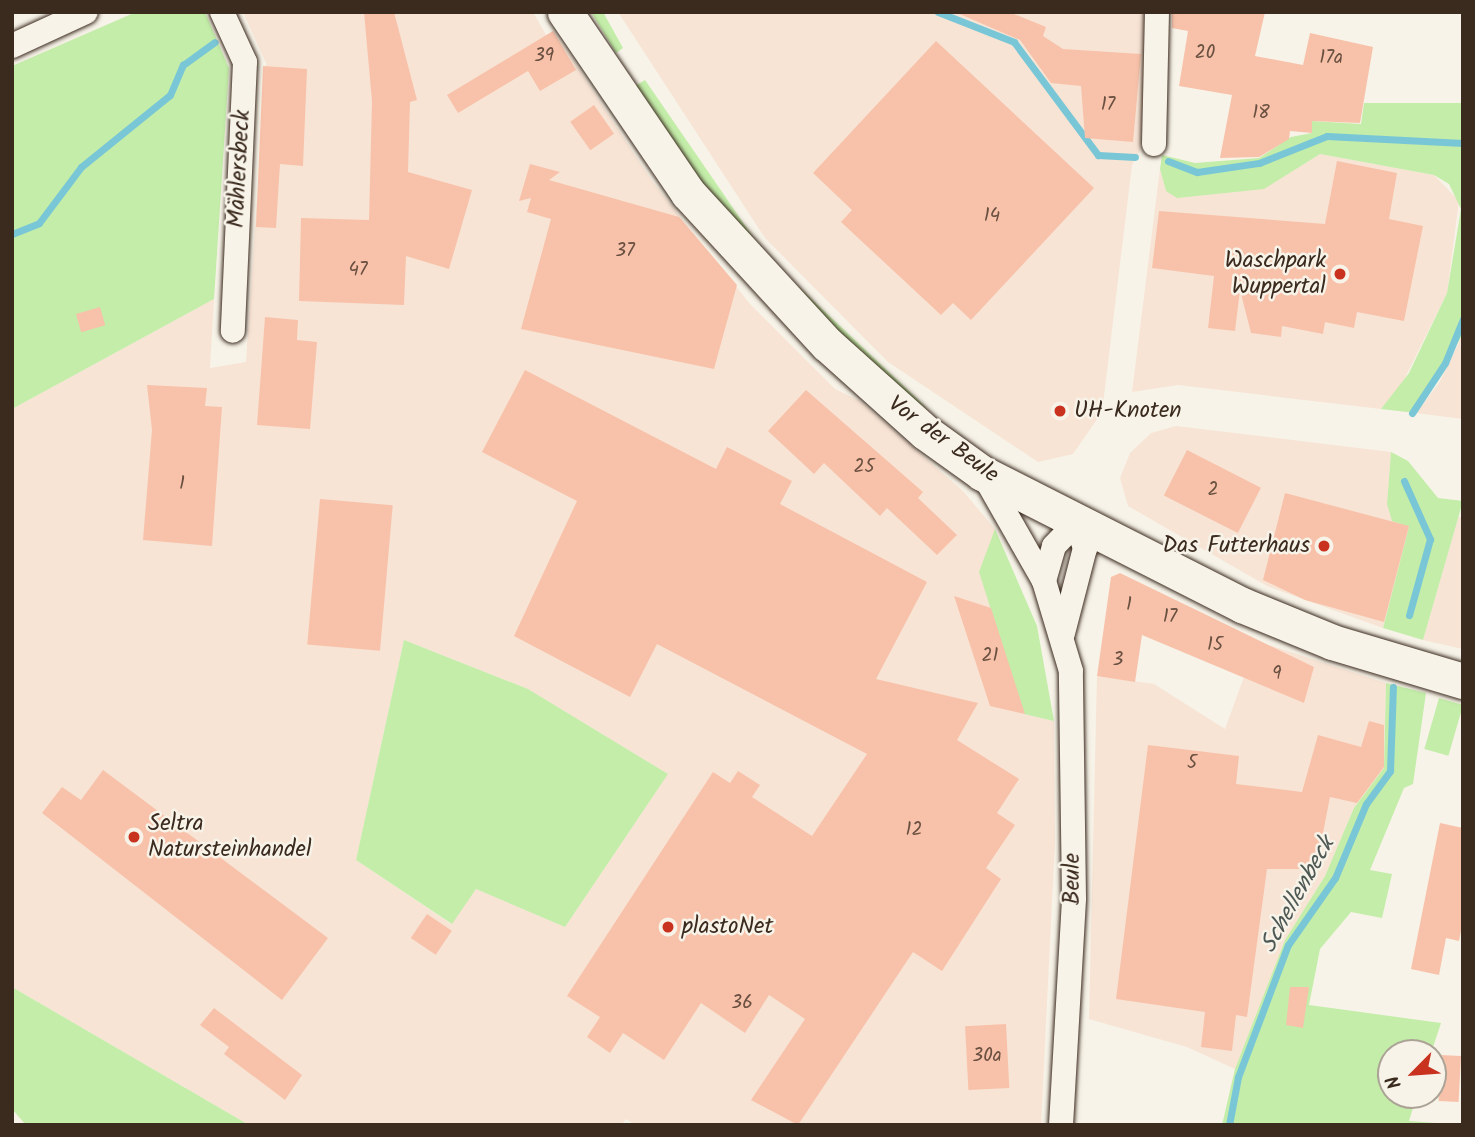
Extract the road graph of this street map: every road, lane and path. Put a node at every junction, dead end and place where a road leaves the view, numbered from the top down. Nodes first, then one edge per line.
1 (86, 12) edge
2 (222, 12) edge
3 (565, 12) edge
4 (1157, 12) edge
5 (12, 46) edge
6 (1154, 144) dead end
7 (233, 331) dead end
8 (982, 473) junction
9 (1076, 523) junction
10 (1044, 581) junction
11 (1063, 633) junction
12 (1463, 681) edge
13 (1062, 1125) edge

1 - 5 street
2 - 7 street, Mählersbeck
3 - 8 main road, Vor der Beule
4 - 6 street
8 - 9 main road, Vor der Beule
8 - 10 street, Beule
9 - 10 street
9 - 11 street, Beule
9 - 12 main road, Vor der Beule
10 - 11 street, Beule
11 - 13 street, Beule

